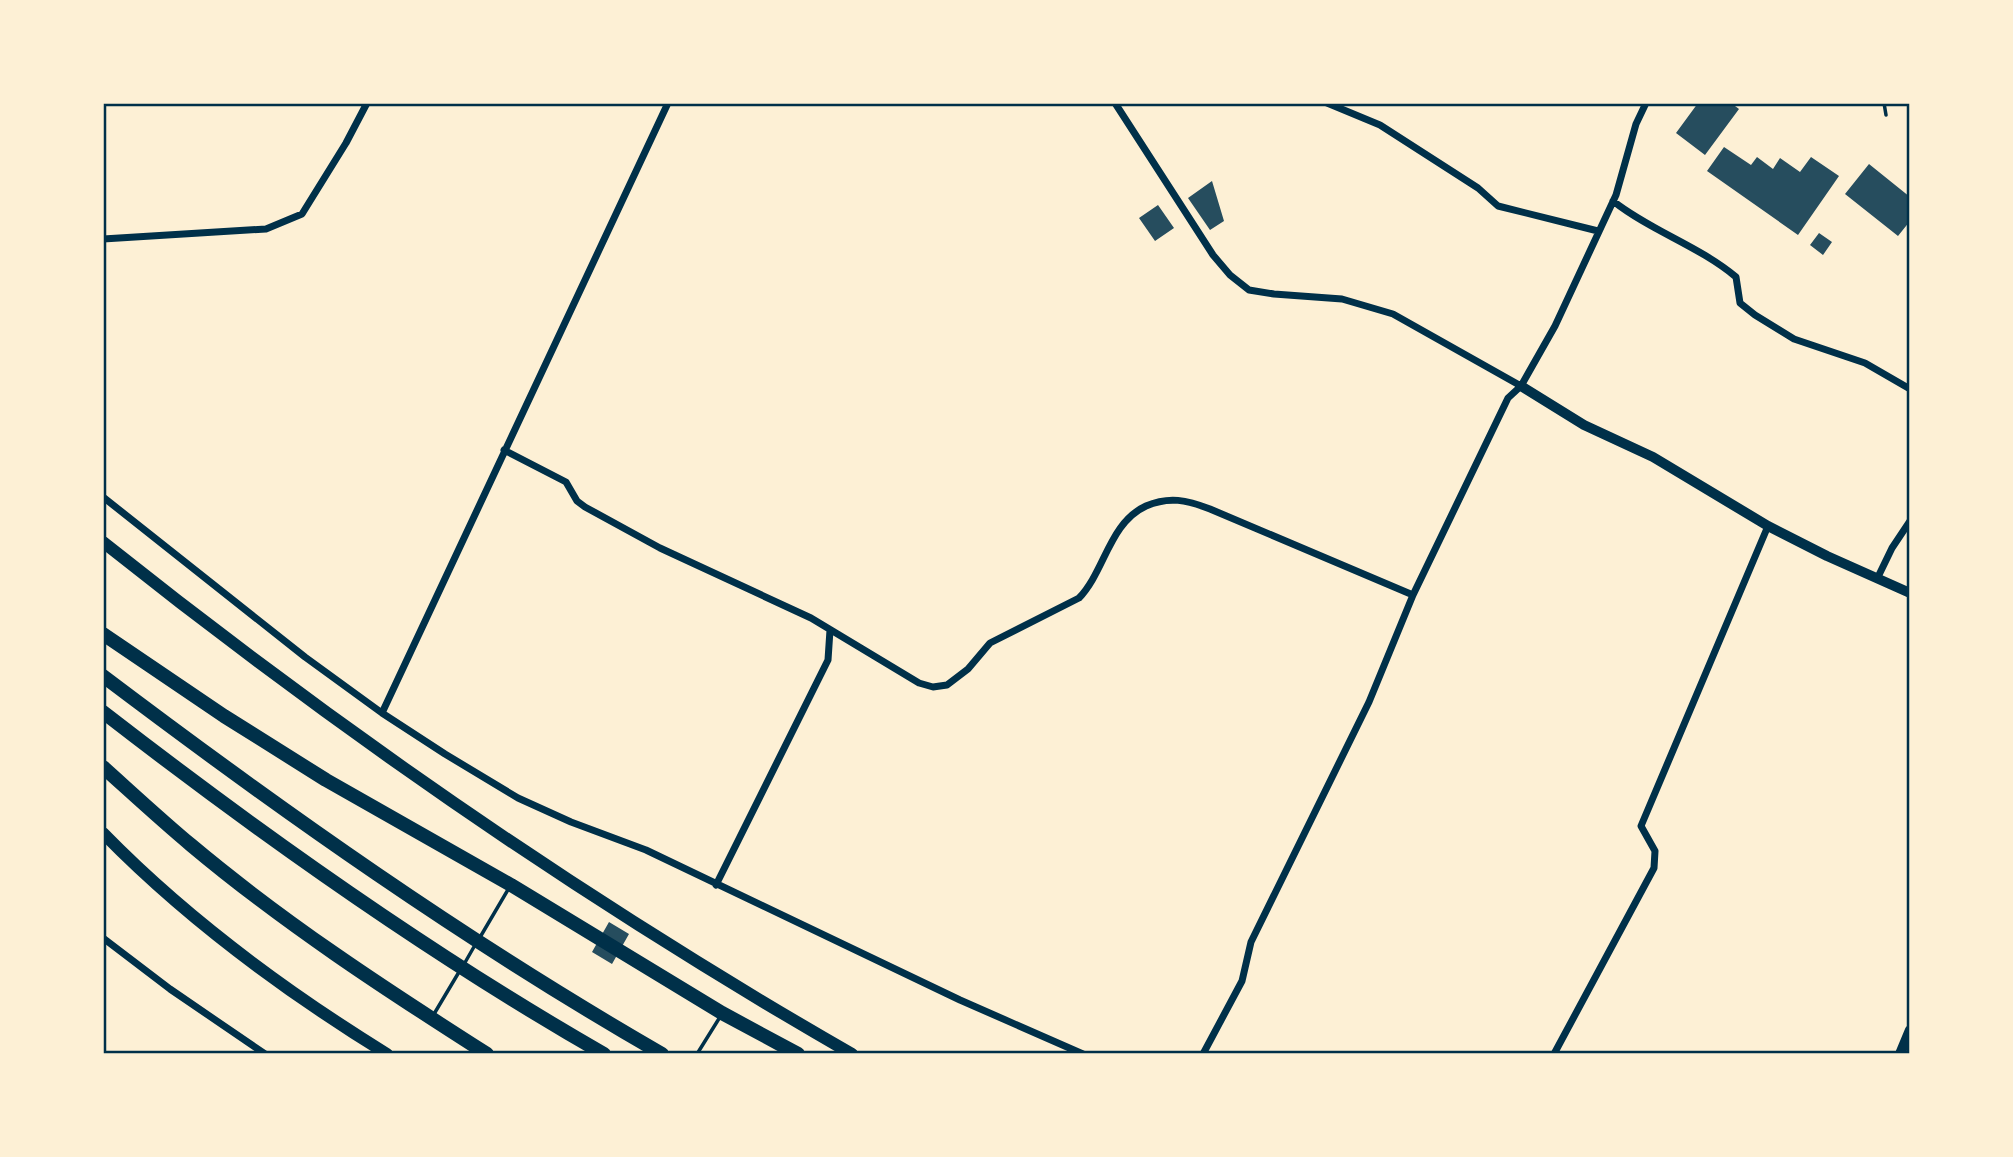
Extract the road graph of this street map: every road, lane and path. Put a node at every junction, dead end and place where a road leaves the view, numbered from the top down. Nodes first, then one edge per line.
1 (368, 103) edge
2 (668, 103) edge
3 (1115, 103) edge
4 (1327, 103) edge
5 (1646, 103) edge
6 (1884, 103) edge
7 (1886, 115) dead end
8 (1613, 201) junction
9 (1598, 231) junction
10 (103, 239) edge
11 (1521, 386) junction
12 (1910, 389) edge
13 (504, 450) junction
14 (103, 497) edge
15 (1910, 521) edge
16 (1768, 526) junction
17 (103, 542) edge
18 (1877, 579) junction
19 (1910, 593) edge
20 (1413, 595) junction
21 (830, 630) junction
22 (103, 634) edge
23 (103, 676) edge
24 (103, 712) edge
25 (382, 713) junction
26 (103, 767) edge
27 (103, 833) edge
28 (716, 884) junction
29 (511, 885) junction
30 (103, 938) edge
31 (722, 1013) junction
32 (432, 1019) junction
33 (1910, 1031) edge
34 (265, 1054) edge
35 (387, 1054) edge
36 (487, 1054) edge
37 (604, 1054) edge
38 (662, 1054) edge
39 (697, 1054) edge
40 (798, 1054) edge
41 (852, 1054) edge
42 (1083, 1054) edge
43 (1203, 1054) edge
44 (1554, 1054) edge
45 (1900, 1054) edge

1 - 10 street
2 - 13 street
3 - 11 street
4 - 9 street
5 - 8 street
6 - 7 lane
8 - 9 street
8 - 12 street
9 - 11 street
11 - 16 street
11 - 20 street
13 - 21 street
13 - 25 street
14 - 25 street
15 - 18 street
16 - 18 street
16 - 44 street
17 - 41 highway
18 - 19 street
20 - 21 street
20 - 43 street
21 - 28 street
22 - 29 highway
23 - 38 highway
24 - 37 highway
25 - 28 street
26 - 32 highway
27 - 35 highway
28 - 42 street
29 - 31 highway
29 - 32 lane
30 - 34 street
31 - 39 lane
31 - 40 highway
32 - 36 highway
33 - 45 street

